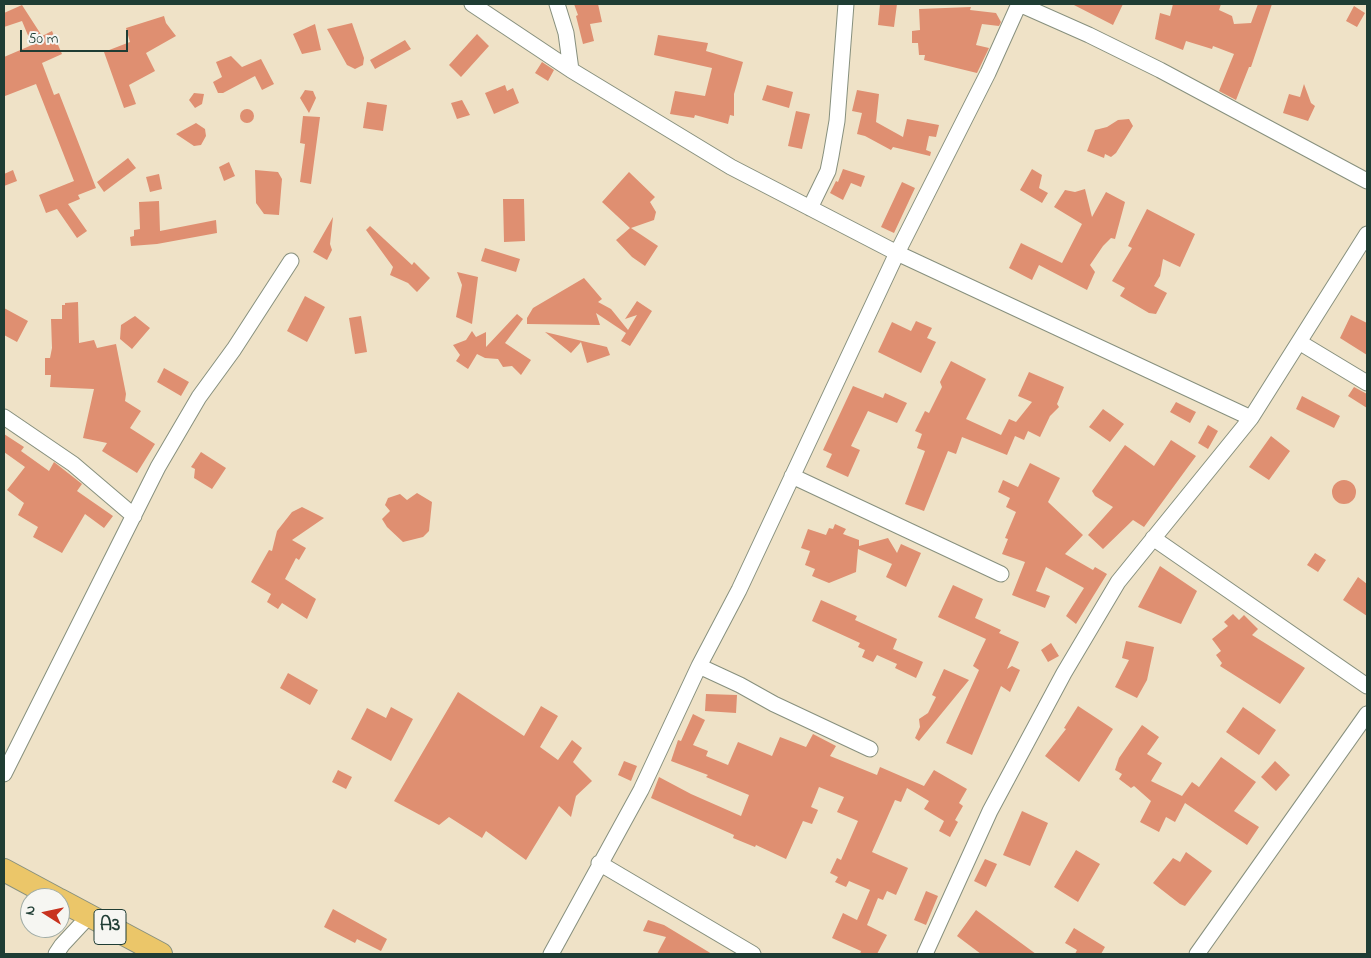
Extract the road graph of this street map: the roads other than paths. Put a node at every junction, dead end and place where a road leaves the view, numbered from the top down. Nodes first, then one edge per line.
1 (472, 4) edge
2 (557, 4) edge
3 (846, 4) edge
4 (1019, 4) edge
5 (571, 70) junction
6 (1367, 181) edge
7 (810, 208) junction
8 (1367, 234) edge
9 (897, 253) junction
10 (291, 261) dead end
11 (1299, 342) junction
12 (1367, 383) edge
13 (4, 417) edge
14 (1251, 418) junction
15 (792, 476) junction
16 (134, 516) junction
17 (1153, 538) junction
18 (1001, 574) dead end
19 (699, 666) junction
20 (1367, 686) edge
21 (1367, 714) edge
22 (870, 748) dead end
23 (4, 774) edge
24 (599, 863) junction
25 (4, 870) edge
26 (37, 888) edge
27 (70, 906) edge
28 (89, 916) junction
29 (56, 954) edge
30 (160, 954) edge
31 (551, 954) edge
32 (753, 954) edge
33 (925, 954) edge
34 (1197, 954) edge

1 - 5 street
2 - 5 street
3 - 7 street
4 - 6 street
4 - 9 street
5 - 7 street
7 - 9 street
8 - 11 street
9 - 14 street
9 - 15 street
10 - 16 street
11 - 12 street
11 - 14 street
13 - 16 street
14 - 17 street
15 - 18 street
15 - 19 street
16 - 23 street
17 - 20 street
17 - 33 street
19 - 22 street
19 - 24 street
21 - 34 street
24 - 31 street
24 - 32 street
25 - 26 highway
27 - 28 highway, A3
28 - 29 street
28 - 30 highway, A3

